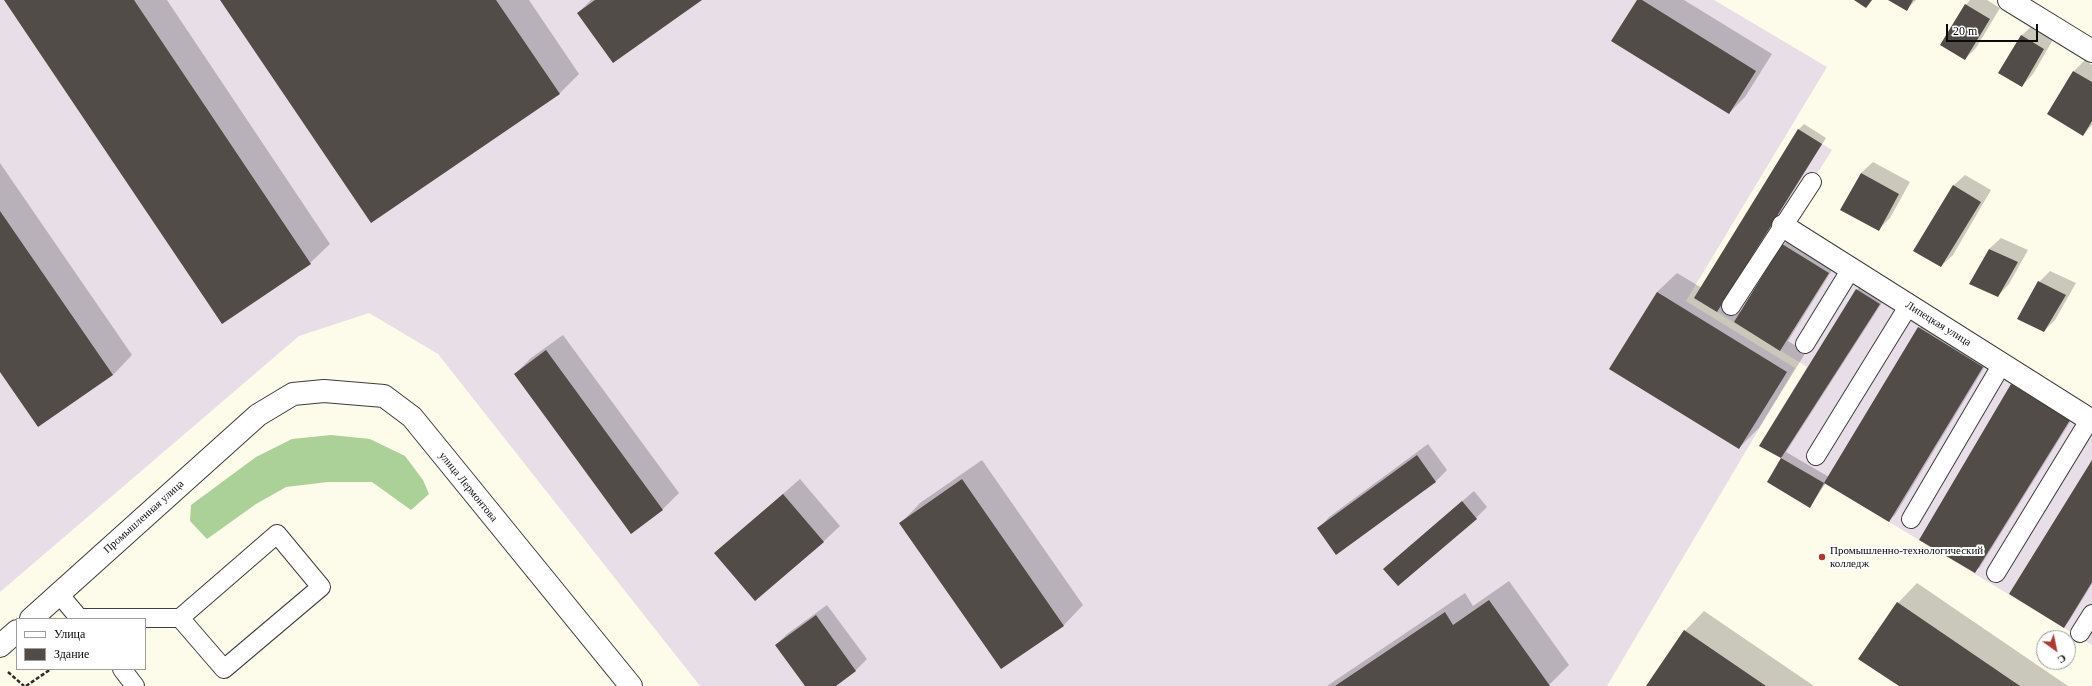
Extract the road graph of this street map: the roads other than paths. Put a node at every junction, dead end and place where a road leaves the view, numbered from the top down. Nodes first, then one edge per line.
1 (2009, 0) edge
2 (2092, 52) edge
3 (1812, 182) dead end
4 (1783, 226) junction
5 (1851, 269) junction
6 (1909, 305) junction
7 (1731, 306) dead end
8 (1805, 344) dead end
9 (2002, 364) junction
10 (258, 416) joint
11 (2091, 420) edge
12 (1816, 456) dead end
13 (1911, 519) dead end
14 (1996, 573) dead end
15 (59, 594) junction
16 (2092, 614) edge
17 (32, 618) edge
18 (80, 618) edge
19 (180, 618) junction
20 (16, 632) edge
21 (2080, 632) dead end
22 (0, 646) edge
23 (123, 670) edge
24 (135, 686) edge
25 (631, 686) edge

1 - 2 street
3 - 4 lane
4 - 5 street, Липецкая улица
4 - 7 lane
5 - 6 street, Липецкая улица
5 - 8 lane
6 - 9 street, Липецкая улица
6 - 12 lane
9 - 11 street, Липецкая улица
9 - 13 lane
10 - 15 street, Промышленная улица
10 - 25 street, улица Лермонтова
11 - 14 lane
15 - 17 street, Промышленная улица
15 - 18 lane
16 - 21 lane
18 - 19 lane
19 - 19 lane
20 - 22 street
23 - 24 lane

